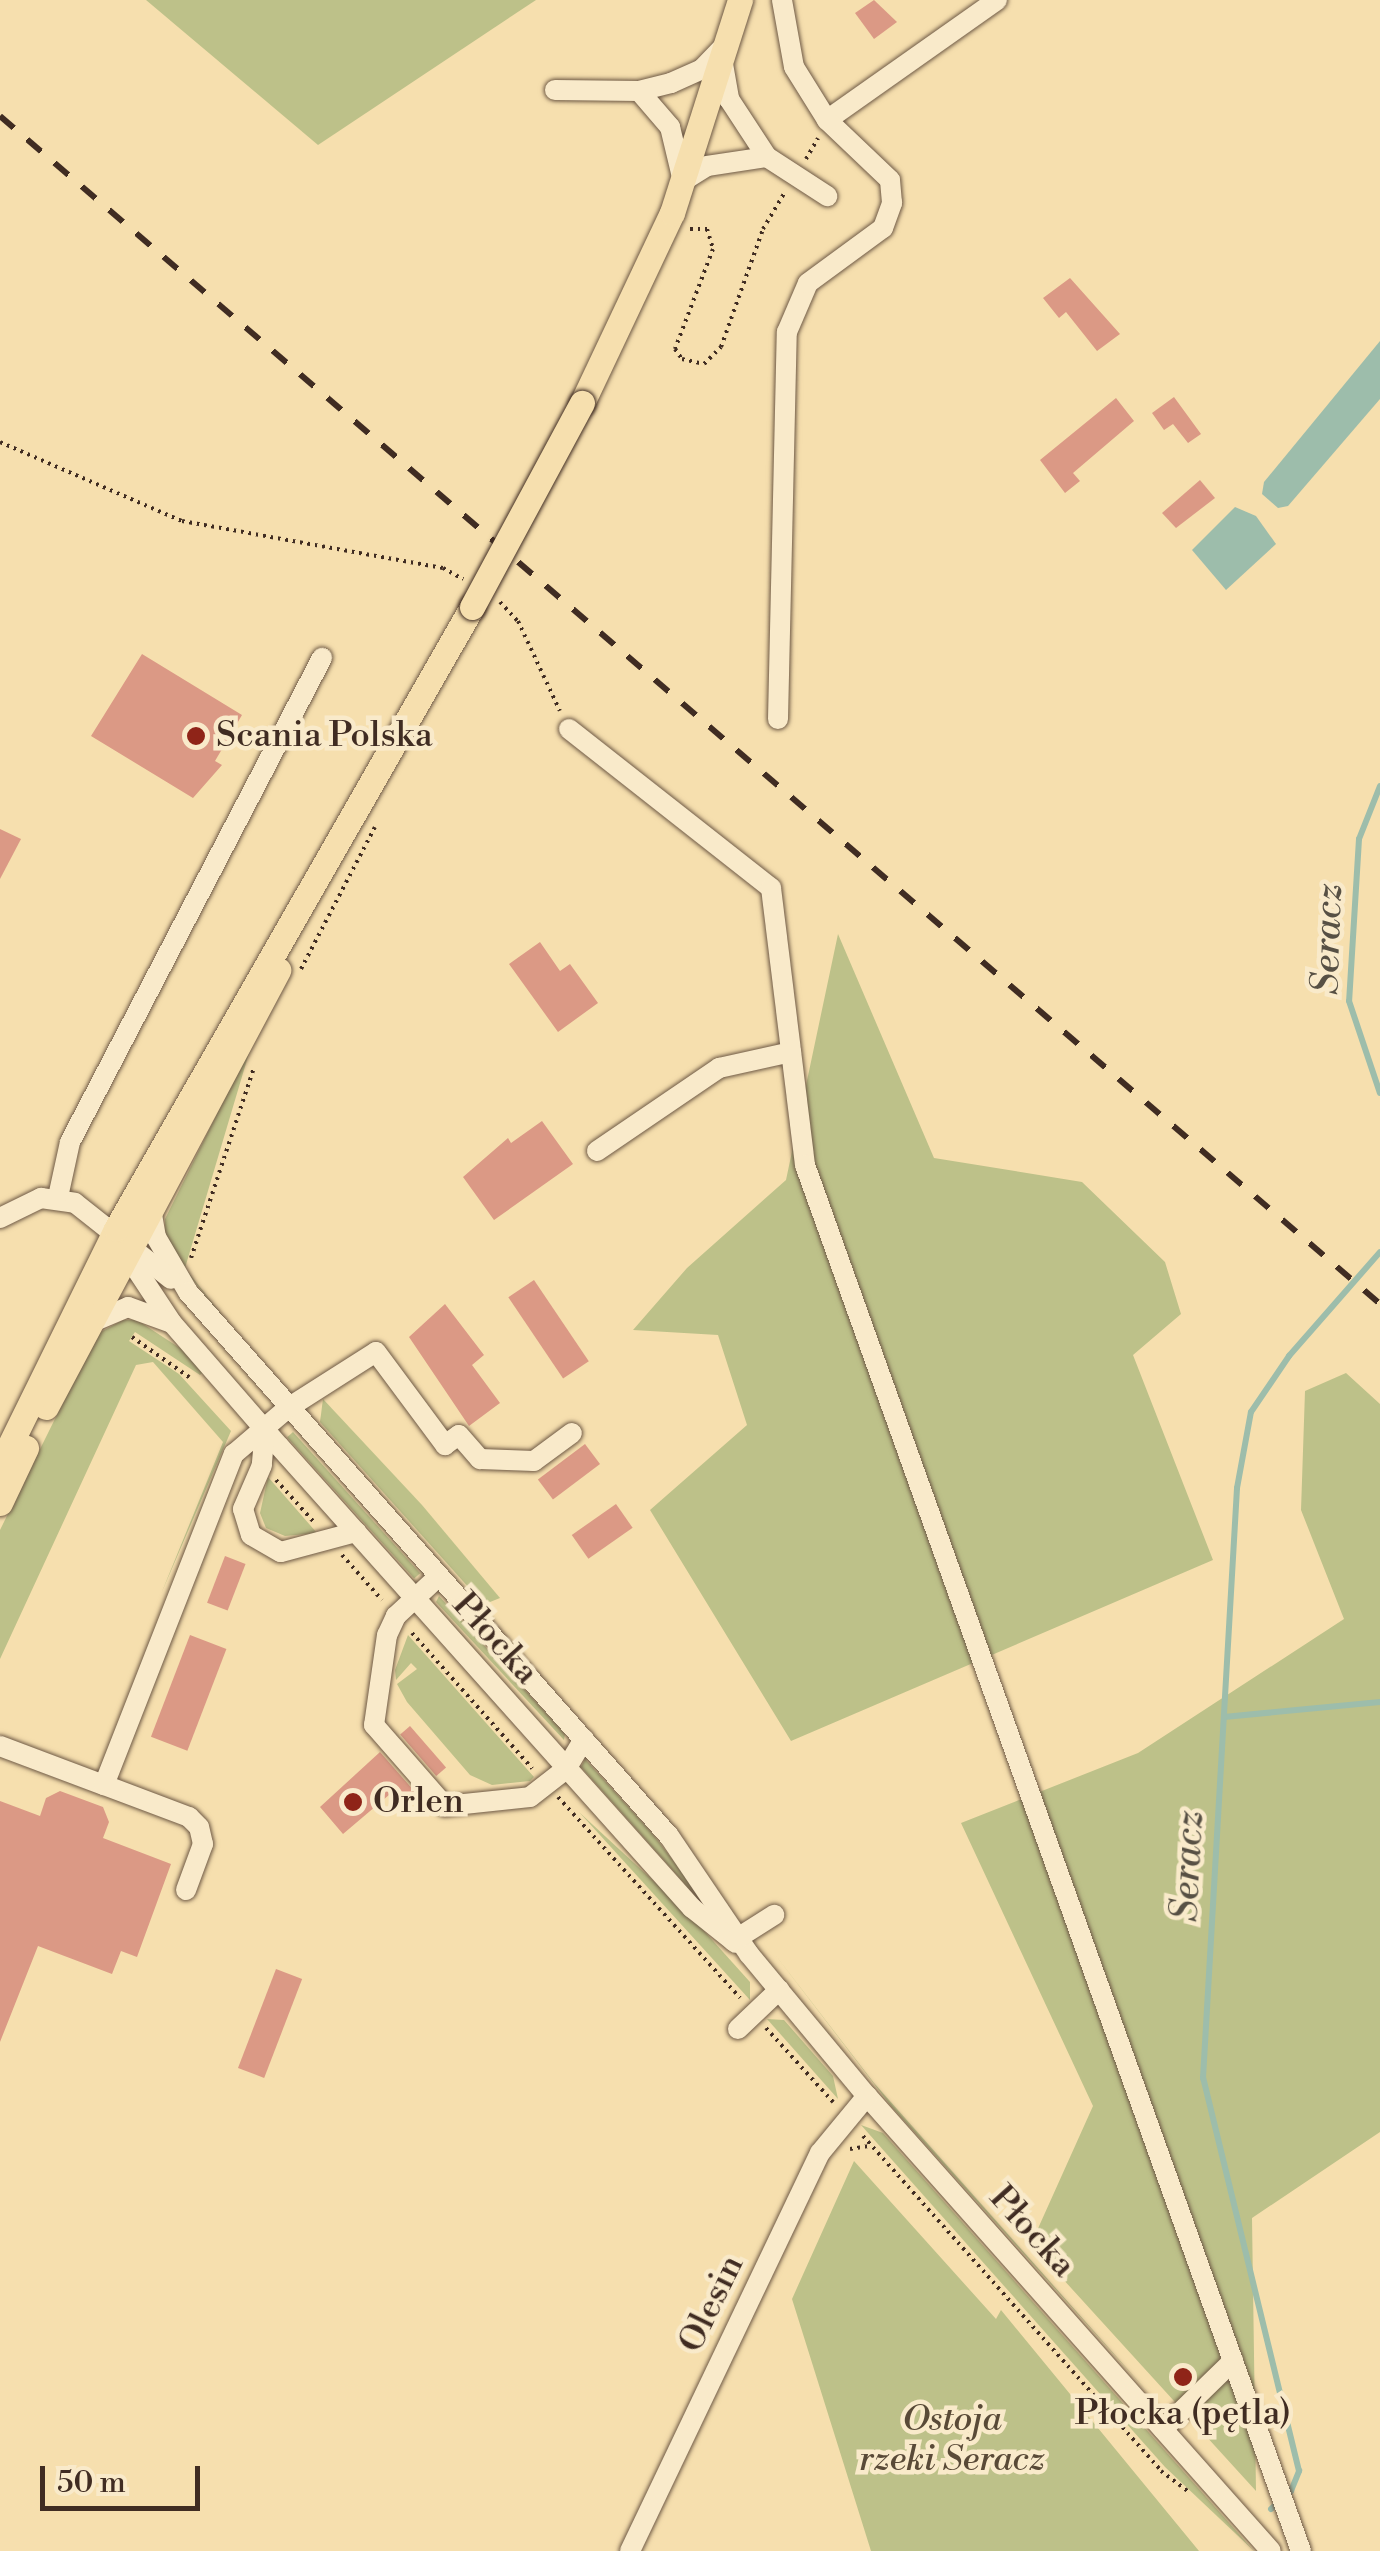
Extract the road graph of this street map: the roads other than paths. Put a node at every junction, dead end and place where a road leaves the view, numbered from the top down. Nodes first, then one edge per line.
1 (740, 0) edge
2 (782, 0) edge
3 (998, 0) edge
4 (726, 52) junction
5 (556, 90) dead end
6 (638, 91) junction
7 (826, 120) junction
8 (767, 156) junction
9 (683, 182) junction
10 (827, 196) dead end
11 (322, 658) dead end
12 (778, 719) dead end
13 (568, 729) road end
14 (342, 840) junction
15 (791, 1052) junction
16 (597, 1150) dead end
17 (58, 1197) junction
18 (150, 1209) junction
19 (0, 1218) edge
20 (124, 1243) junction
21 (188, 1292) junction
22 (88, 1324) junction
23 (172, 1324) junction
24 (288, 1408) junction
25 (264, 1428) junction
26 (572, 1434) dead end
27 (0, 1465) edge
28 (0, 1503) edge
29 (356, 1532) junction
30 (439, 1576) junction
31 (415, 1598) junction
32 (584, 1739) junction
33 (0, 1746) edge
34 (566, 1769) junction
35 (104, 1784) junction
36 (186, 1890) dead end
37 (774, 1915) dead end
38 (740, 1944) junction
39 (779, 1990) junction
40 (738, 2030) dead end
41 (868, 2096) junction
42 (1233, 2361) junction
43 (1163, 2429) junction
44 (1270, 2550) edge
45 (630, 2551) edge
46 (1301, 2551) edge

1 - 4 main road
2 - 7 street
3 - 7 street
4 - 6 street
4 - 8 street
4 - 9 main road
5 - 6 street
6 - 9 street
7 - 12 street
8 - 9 street
8 - 10 street
9 - 14 main road, bridge
11 - 17 street
13 - 15 street
14 - 18 main road
14 - 20 main road
15 - 16 street
15 - 42 street
17 - 19 street
17 - 20 street
18 - 20 main road
18 - 21 street, Płocka
20 - 21 street, Płocka
20 - 22 main road
20 - 23 street, Płocka
20 - 27 main road
21 - 24 street, Płocka
22 - 23 street, Płocka
22 - 28 main road
23 - 25 street, Płocka
24 - 25 street
24 - 26 street
24 - 30 street, Płocka
25 - 29 street, Płocka
25 - 29 street
25 - 35 street
29 - 31 street, Płocka
30 - 31 street, Płocka
30 - 32 street, Płocka
31 - 34 street, Płocka
31 - 34 street
32 - 34 street
32 - 38 street, Płocka
33 - 35 street
34 - 38 street, Płocka
35 - 36 street
37 - 38 street
38 - 39 street, Płocka
39 - 40 street
39 - 41 street, Płocka
41 - 43 street, Płocka
41 - 45 street, Olesin
42 - 43 street
42 - 46 street
43 - 44 street, Płocka

